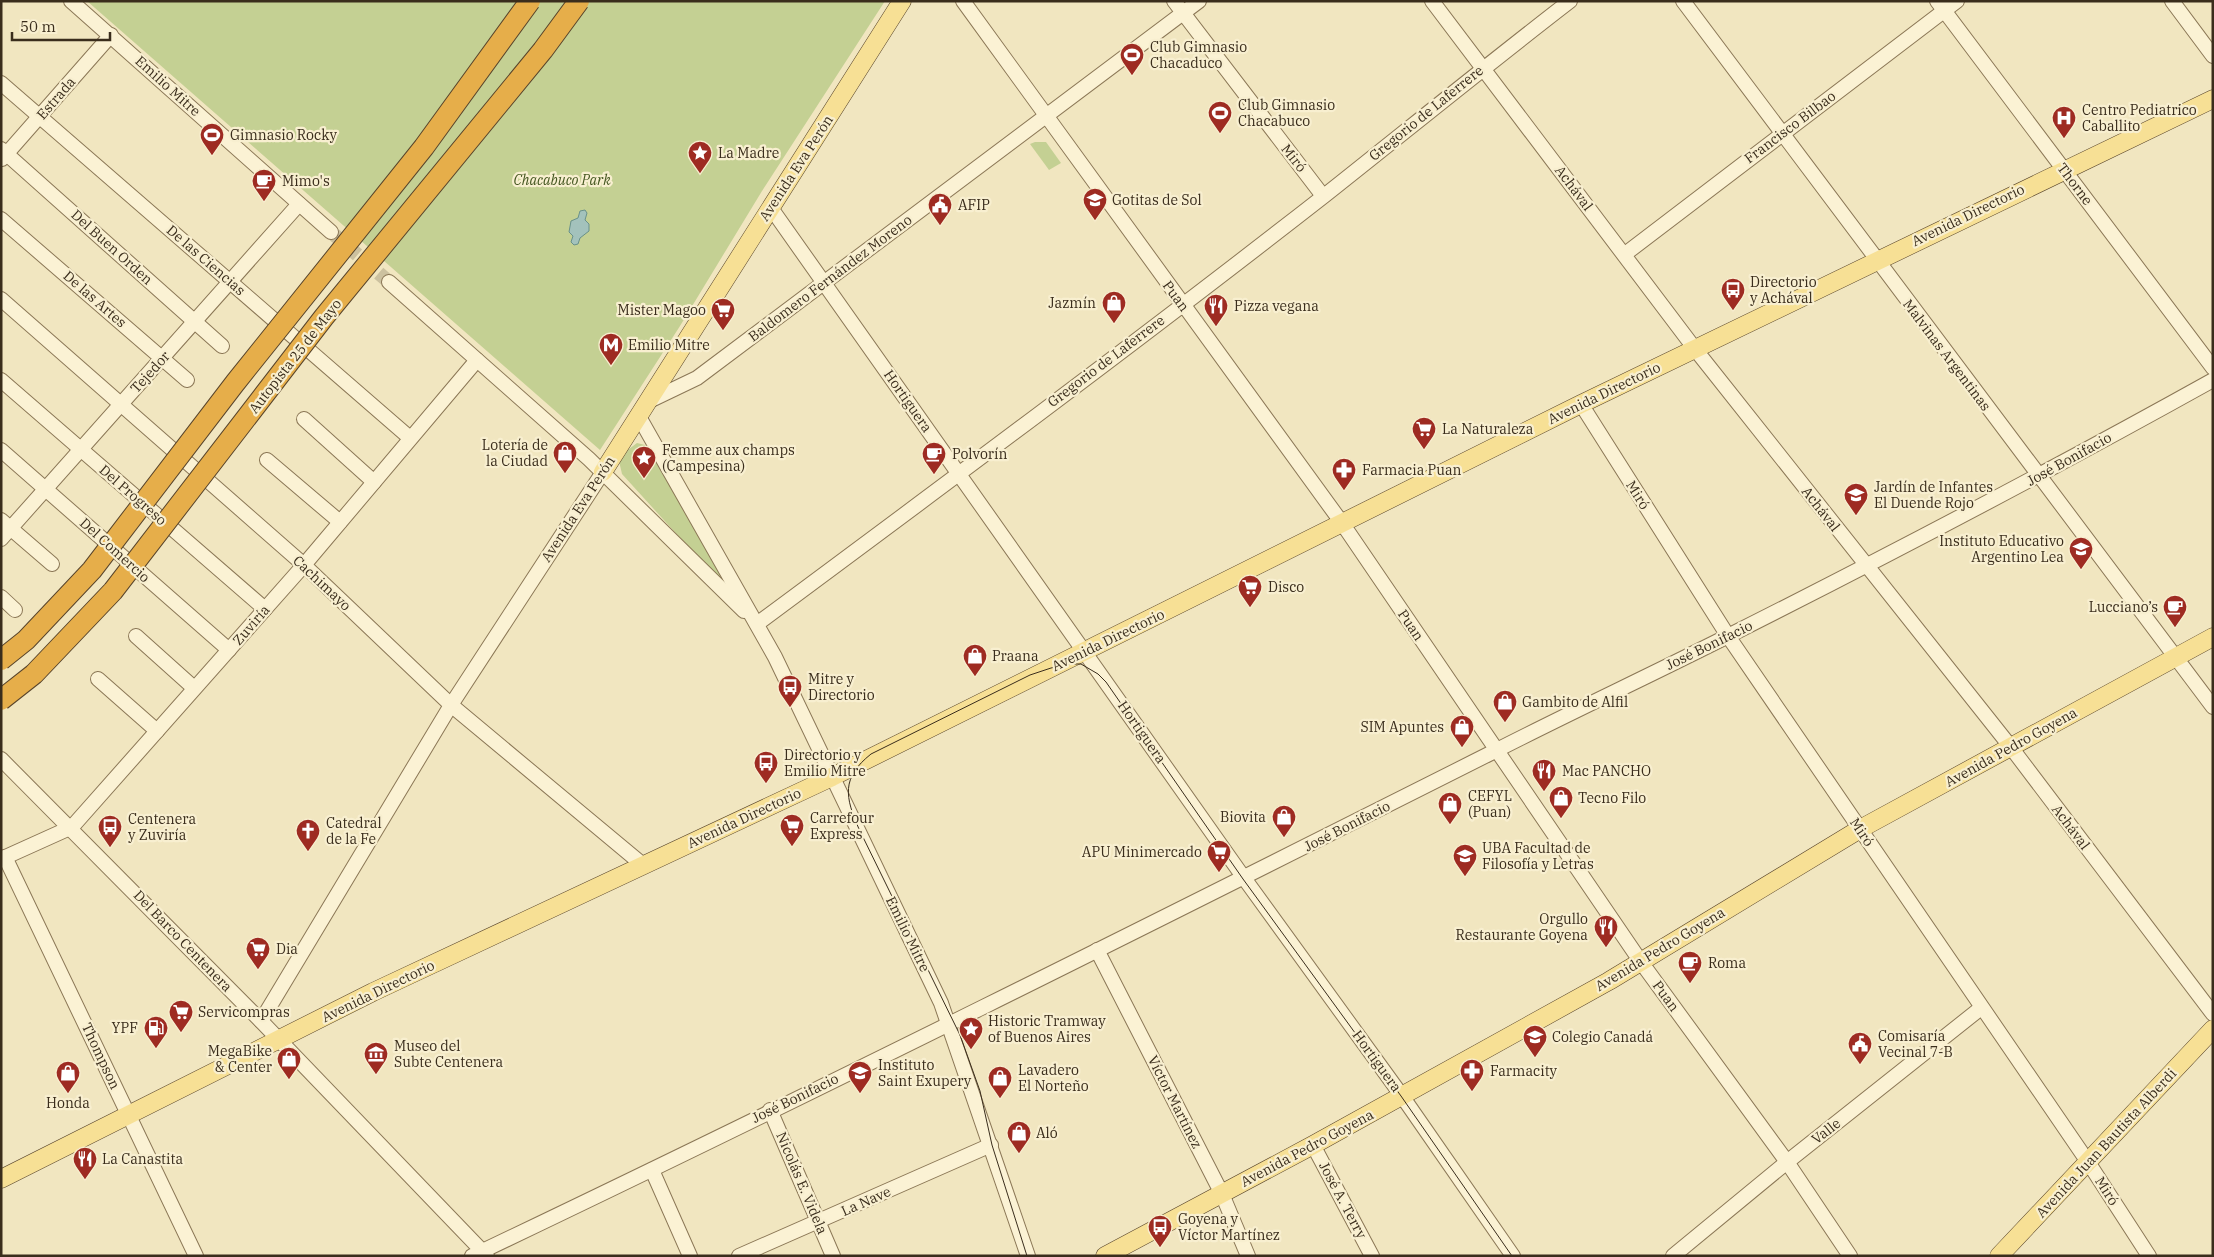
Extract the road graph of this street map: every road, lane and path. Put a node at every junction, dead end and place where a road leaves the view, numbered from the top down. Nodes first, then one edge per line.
1 (71, 1) edge
2 (530, 1) edge
3 (579, 1) edge
4 (902, 1) edge
5 (963, 1) edge
6 (1174, 1) edge
7 (1199, 1) edge
8 (1432, 1) edge
9 (1570, 1) edge
10 (1683, 1) edge
11 (1957, 1) edge
12 (2172, 1) edge
13 (1941, 6) edge
14 (1183, 14) junction
15 (111, 35) junction
16 (2213, 56) edge
17 (1483, 67) junction
18 (1, 83) edge
19 (2213, 99) edge
20 (1047, 116) junction
21 (39, 117) junction
22 (1783, 133) junction
23 (3, 154) edge
24 (2064, 170) junction
25 (1323, 196) junction
26 (299, 204) junction
27 (771, 208) junction
28 (1, 219) edge
29 (331, 232) tunnel mouth
30 (1625, 254) junction
31 (1875, 260) junction
32 (231, 281) junction
33 (389, 282) tunnel mouth
34 (824, 283) junction
35 (1, 299) edge
36 (1181, 304) junction
37 (195, 322) junction
38 (222, 346) dead end
39 (1694, 349) junction
40 (162, 358) junction
41 (477, 360) junction
42 (2213, 368) edge
43 (1, 380) edge
44 (187, 380) dead end
45 (2213, 380) edge
46 (122, 404) junction
47 (1581, 404) junction
48 (642, 408) junction
49 (304, 419) dead end
50 (410, 438) junction
51 (1, 450) edge
52 (81, 450) junction
53 (266, 460) dead end
54 (603, 472) junction
55 (960, 474) junction
56 (2040, 476) junction
57 (374, 482) junction
58 (46, 488) junction
59 (340, 522) junction
60 (1342, 523) junction
61 (4, 529) edge
62 (52, 564) dead end
63 (304, 565) junction
64 (1865, 566) junction
65 (1, 597) edge
66 (265, 609) junction
67 (15, 610) dead end
68 (757, 624) junction
69 (136, 636) dead end
70 (1728, 636) junction
71 (2213, 638) edge
72 (229, 650) junction
73 (1085, 651) junction
74 (2174, 658) junction
75 (1, 660) edge
76 (98, 680) dead end
77 (194, 688) junction
78 (1, 700) edge
79 (451, 705) junction
80 (2213, 707) edge
81 (157, 731) junction
82 (2010, 746) junction
83 (1496, 750) junction
84 (1, 759) edge
85 (832, 777) junction
86 (72, 827) junction
87 (1860, 829) junction
88 (3, 858) edge
89 (643, 865) junction
90 (1244, 878) junction
91 (1097, 950) junction
92 (1641, 962) junction
93 (1982, 1008) junction
94 (2213, 1014) edge
95 (261, 1020) junction
96 (949, 1023) junction
97 (2213, 1029) edge
98 (280, 1041) junction
99 (1402, 1096) junction
100 (770, 1110) junction
101 (129, 1116) junction
102 (991, 1145) junction
103 (1313, 1145) junction
104 (1786, 1162) junction
105 (2088, 1162) junction
106 (652, 1170) junction
107 (1, 1179) edge
108 (1222, 1194) junction
109 (818, 1222) junction
110 (481, 1254) edge
111 (196, 1256) edge
112 (690, 1256) edge
113 (739, 1256) edge
114 (833, 1256) edge
115 (1028, 1256) edge
116 (1105, 1256) edge
117 (1248, 1256) edge
118 (1372, 1256) edge
119 (1513, 1256) edge
120 (1673, 1256) edge
121 (1850, 1256) edge
122 (1999, 1256) edge
123 (2149, 1256) edge

1 - 15 street, Emilio Mitre
2 - 75 highway, Autopista 25 de Mayo, bridge
3 - 78 highway, Autopista 25 de Mayo, bridge
4 - 27 main road, Avenida Eva Perón
5 - 20 street, Puan
6 - 14 street, Miró
7 - 14 street, Baldomero Fernández Moreno
8 - 17 street, Achával
9 - 17 street, Gregorio de Laferrere
10 - 22 street, Malvinas Argentinas
11 - 13 street, Francisco Bilbao
12 - 16 street
13 - 22 street, Francisco Bilbao
13 - 24 street, Thorne
14 - 20 street, Baldomero Fernández Moreno
14 - 25 street, Miró
15 - 21 street, Estrada
15 - 26 street, Emilio Mitre
17 - 25 street, Gregorio de Laferrere
17 - 30 street, Achával
18 - 21 street, De las Ciencias
19 - 24 main road, Avenida Directorio
20 - 34 street, Baldomero Fernández Moreno
20 - 36 street, Puan
21 - 23 street, Estrada
21 - 32 street, De las Ciencias
22 - 30 street, Francisco Bilbao
22 - 31 street, Malvinas Argentinas
23 - 37 street, Del Buen Orden
24 - 31 main road, Avenida Directorio
24 - 42 street, Thorne
25 - 36 street, Gregorio de Laferrere
26 - 29 street, Emilio Mitre
26 - 32 street, Tejedor
27 - 34 street, Hortiguera
27 - 48 main road, Avenida Eva Perón
28 - 40 street, De las Artes
30 - 39 street, Achával
31 - 39 main road, Avenida Directorio
31 - 56 street, Malvinas Argentinas
32 - 37 street, Tejedor
32 - 50 street, De las Ciencias
33 - 41 street, Emilio Mitre
34 - 48 street, Baldomero Fernández Moreno
34 - 55 street, Hortiguera
35 - 46 street, Cachimayo
36 - 55 street, Gregorio de Laferrere
36 - 60 street, Puan
37 - 38 street, Del Buen Orden
37 - 40 street, Tejedor
39 - 47 main road, Avenida Directorio
39 - 64 street, Achával
40 - 44 street, De las Artes
40 - 46 street, Tejedor
41 - 50 street, Zuviría
41 - 54 street, Emilio Mitre
43 - 52 street, Del Progreso
45 - 56 street, José Bonifacio
46 - 52 street, Tejedor
46 - 63 street, Cachimayo
47 - 60 main road, Avenida Directorio
47 - 70 street, Miró
48 - 54 main road, Avenida Eva Perón
48 - 68 street, Emilio Mitre
49 - 57 street
50 - 57 street, Zuviría
51 - 58 street, Del Comercio
52 - 58 street, Tejedor
52 - 66 street, Del Progreso
53 - 59 street
54 - 68 street, Emilio Mitre
54 - 79 street, Avenida Eva Perón
55 - 68 street, Gregorio de Laferrere
55 - 73 street, Hortiguera
56 - 64 street, José Bonifacio
56 - 74 street, Malvinas Argentinas
57 - 59 street, Zuviría
58 - 61 street, Tejedor
58 - 72 street, Del Comercio
59 - 63 street, Zuviría
60 - 73 main road, Avenida Directorio
60 - 83 street, Puan
61 - 62 street
63 - 66 street, Zuviría
63 - 79 street, Cachimayo
64 - 70 street, José Bonifacio
64 - 82 street, Achával
65 - 67 street
66 - 72 street, Zuviría
68 - 85 street, Emilio Mitre
69 - 77 street
70 - 83 street, José Bonifacio
70 - 87 street, Miró
71 - 74 main road, Avenida Pedro Goyena
72 - 77 street, Zuviría
73 - 85 main road, Avenida Directorio
73 - 90 street, Hortiguera
74 - 80 street, Malvinas Argentinas
74 - 82 main road, Avenida Pedro Goyena
76 - 81 street
77 - 81 street, Zuviría
79 - 89 street, Cachimayo
79 - 95 street, Avenida Eva Perón
81 - 86 street, Zuviría
82 - 87 main road, Avenida Pedro Goyena
82 - 94 street, Achával
83 - 90 street, José Bonifacio
83 - 92 street, Puan
84 - 86 street, Del Barco Centenera
85 - 89 main road, Avenida Directorio
85 - 96 street, Emilio Mitre
86 - 88 street, Zuviría
86 - 95 street, Del Barco Centenera
87 - 92 main road, Avenida Pedro Goyena
87 - 93 street, Miró
88 - 101 street, Thompson
89 - 98 main road, Avenida Directorio
90 - 91 street, José Bonifacio
90 - 99 street, Hortiguera
91 - 96 street, José Bonifacio
91 - 108 street, Víctor Martínez
92 - 99 main road, Avenida Pedro Goyena
92 - 104 street, Puan
93 - 104 street, Valle
93 - 105 street, Miró
95 - 98 street, Del Barco Centenera
96 - 100 street, José Bonifacio
96 - 102 street, Emilio Mitre
97 - 105 main road, Avenida Juan Bautista Alberdi
98 - 101 main road, Avenida Directorio
98 - 110 street, Del Barco Centenera
99 - 103 main road, Avenida Pedro Goyena
99 - 119 street, Hortiguera
100 - 106 street, José Bonifacio
100 - 109 street, Nicolás E. Videla
101 - 107 main road, Avenida Directorio
101 - 111 street, Thompson
102 - 109 street, La Nave
102 - 115 street, Emilio Mitre
103 - 108 main road, Avenida Pedro Goyena
103 - 118 street, José A. Terry
104 - 120 street, Valle
104 - 121 street, Puan
105 - 122 main road, Avenida Juan Bautista Alberdi
105 - 123 street, Miró
106 - 110 street, José Bonifacio
106 - 112 street
108 - 116 main road, Avenida Pedro Goyena
108 - 117 street, Víctor Martínez
109 - 113 street, La Nave
109 - 114 street, Nicolás E. Videla

